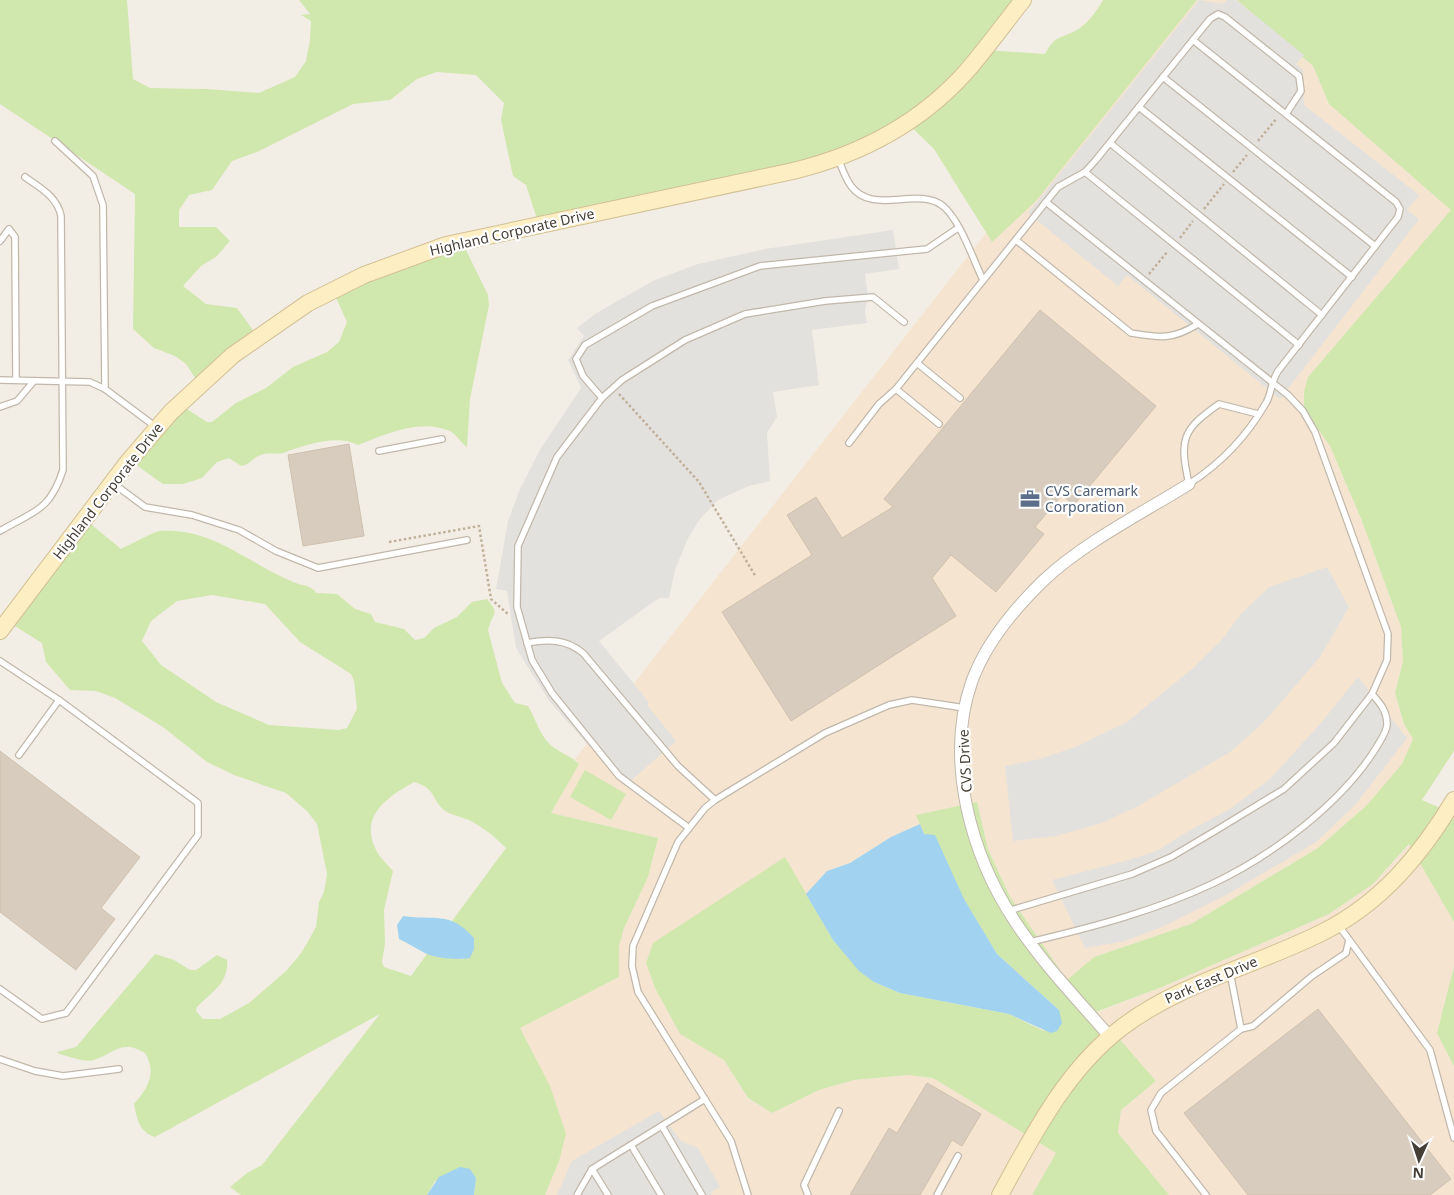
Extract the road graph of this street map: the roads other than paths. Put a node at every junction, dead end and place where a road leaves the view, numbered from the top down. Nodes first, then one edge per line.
1 (1023, 0) edge
2 (1193, 40) junction
3 (1163, 77) junction
4 (1139, 107) junction
5 (1284, 112) junction
6 (55, 141) dead end
7 (1110, 143) junction
8 (838, 158) junction
9 (1085, 172) junction
10 (25, 177) dead end
11 (1046, 202) junction
12 (958, 228) junction
13 (1016, 240) junction
14 (0, 241) edge
15 (1375, 246) junction
16 (1352, 276) junction
17 (983, 280) junction
18 (1322, 315) junction
19 (904, 322) dead end
20 (1198, 324) junction
21 (1299, 345) junction
22 (917, 363) junction
23 (0, 380) edge
24 (16, 380) junction
25 (34, 381) junction
26 (63, 381) junction
27 (1271, 382) junction
28 (105, 389) junction
29 (896, 389) junction
30 (602, 398) junction
31 (960, 398) dead end
32 (0, 407) edge
33 (1258, 414) junction
34 (939, 424) dead end
35 (156, 428) junction
36 (442, 438) dead end
37 (849, 442) dead end
38 (379, 452) dead end
39 (112, 483) junction
40 (1189, 484) junction
41 (0, 531) edge
42 (467, 540) dead end
43 (0, 631) edge
44 (527, 642) junction
45 (0, 661) edge
46 (1372, 694) junction
47 (59, 700) junction
48 (965, 708) junction
49 (19, 755) dead end
50 (715, 800) junction
51 (1454, 800) edge
52 (689, 828) junction
53 (1008, 910) junction
54 (1337, 924) junction
55 (1349, 940) junction
56 (1029, 942) junction
57 (1230, 971) junction
58 (0, 989) edge
59 (1242, 1029) junction
60 (1110, 1037) junction
61 (0, 1059) edge
62 (119, 1069) dead end
63 (705, 1099) junction
64 (839, 1111) dead end
65 (662, 1126) junction
66 (1454, 1138) edge
67 (631, 1145) junction
68 (958, 1156) dead end
69 (592, 1169) junction
70 (576, 1195) edge
71 (608, 1195) edge
72 (661, 1195) edge
73 (702, 1195) edge
74 (748, 1195) edge
75 (808, 1195) edge
76 (937, 1195) edge
77 (1000, 1195) edge
78 (1206, 1195) edge

1 - 8 street, Highland Corporate Drive
2 - 3 lane
2 - 5 lane
2 - 5 lane
3 - 4 lane
3 - 15 lane
4 - 7 lane
4 - 16 lane
5 - 15 lane
6 - 28 lane
7 - 9 lane
7 - 18 lane
8 - 12 lane
8 - 35 street, Highland Corporate Drive
9 - 11 lane
9 - 21 lane
10 - 26 lane
11 - 13 lane
11 - 20 lane
12 - 17 lane
12 - 30 lane
13 - 17 lane
13 - 20 lane
14 - 24 lane
15 - 16 lane
16 - 18 lane
17 - 22 lane
18 - 21 lane
19 - 30 lane
20 - 27 lane
21 - 27 lane
22 - 29 lane
22 - 31 lane
23 - 24 lane
24 - 25 lane
25 - 26 lane
25 - 32 lane
26 - 28 lane
26 - 41 lane
27 - 33 lane
27 - 46 lane
28 - 35 lane
29 - 34 lane
29 - 37 lane
30 - 44 lane
33 - 40 lane
33 - 40 lane
35 - 39 street, Highland Corporate Drive
36 - 38 lane
39 - 42 lane
39 - 43 street, Highland Corporate Drive
40 - 48 street, CVS Drive
44 - 50 lane
44 - 52 lane
45 - 47 lane
46 - 53 lane
46 - 56 lane
47 - 49 lane
47 - 58 lane
48 - 50 lane
48 - 53 street, CVS Drive
50 - 52 lane
51 - 54 street, Park East Drive
52 - 63 lane
53 - 56 street, CVS Drive
54 - 55 lane
54 - 57 street, Park East Drive
55 - 59 lane
55 - 66 lane
56 - 60 street, CVS Drive
57 - 59 lane
57 - 60 street, Park East Drive
59 - 78 lane
60 - 77 street, Park East Drive
61 - 62 lane
63 - 65 lane
63 - 74 lane
64 - 75 lane
65 - 67 lane
65 - 73 lane
67 - 69 lane
67 - 72 lane
68 - 76 lane
69 - 70 lane
69 - 71 lane

